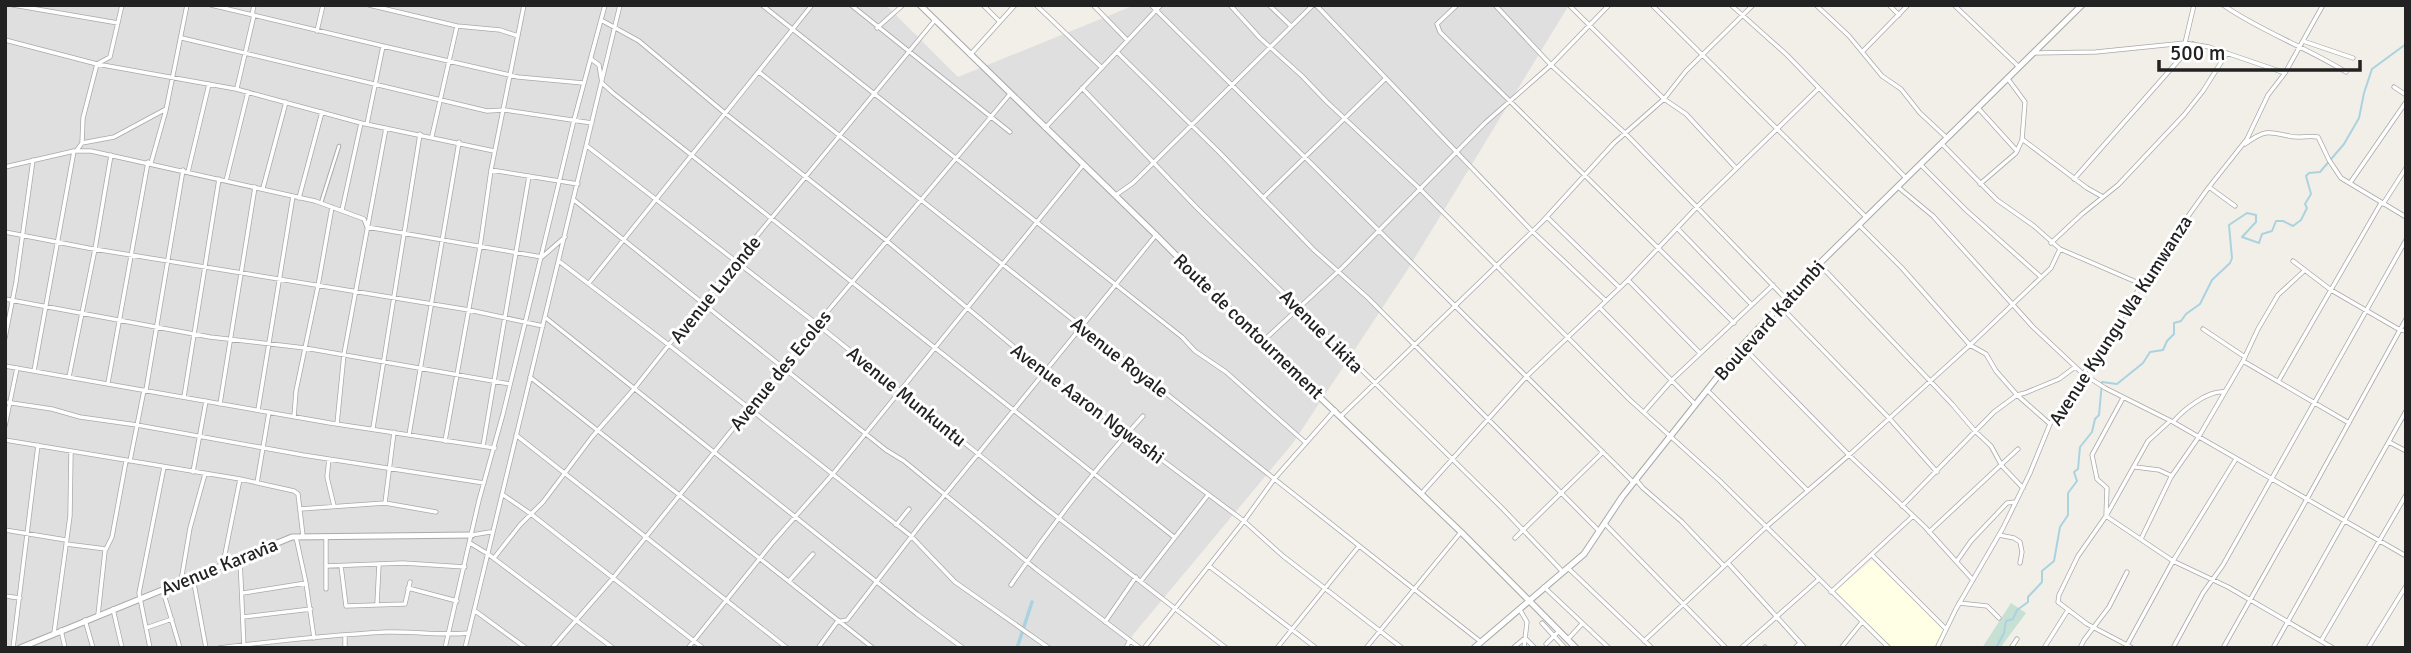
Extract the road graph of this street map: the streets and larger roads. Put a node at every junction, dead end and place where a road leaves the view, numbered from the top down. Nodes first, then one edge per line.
1 (13, 5) edge
2 (122, 5) edge
3 (187, 5) edge
4 (211, 5) edge
5 (254, 5) edge
6 (323, 5) edge
7 (369, 5) edge
8 (524, 5) edge
9 (605, 5) edge
10 (620, 5) edge
11 (762, 5) edge
12 (812, 5) edge
13 (850, 5) edge
14 (903, 5) edge
15 (920, 5) edge
16 (983, 5) edge
17 (1015, 5) edge
18 (1036, 5) edge
19 (1093, 5) edge
20 (1150, 5) edge
21 (1161, 5) edge
22 (1230, 5) edge
23 (1269, 5) edge
24 (1315, 5) edge
25 (1457, 5) edge
26 (1495, 5) edge
27 (1569, 5) edge
28 (1609, 5) edge
29 (1652, 5) edge
30 (1731, 5) edge
31 (1753, 5) edge
32 (1816, 5) edge
33 (1889, 5) edge
34 (1908, 5) edge
35 (1954, 5) edge
36 (2082, 5) edge
37 (2194, 5) edge
38 (2223, 5) edge
39 (2323, 5) edge
40 (20, 6) edge
41 (1155, 11) junction
42 (253, 15) junction
43 (1899, 15) junction
44 (1742, 16) junction
45 (601, 20) junction
46 (934, 20) junction
47 (999, 21) junction
48 (119, 23) junction
49 (457, 26) junction
50 (608, 26) junction
51 (1291, 26) junction
52 (1590, 26) junction
53 (615, 27) junction
54 (877, 27) junction
55 (317, 31) junction
56 (794, 31) junction
57 (598, 32) junction
58 (518, 36) junction
59 (181, 38) junction
60 (5, 40) edge
61 (1127, 40) junction
62 (2303, 41) junction
63 (2185, 43) junction
64 (2193, 44) junction
65 (383, 46) junction
66 (2300, 46) junction
67 (1271, 48) junction
68 (907, 51) junction
69 (1863, 51) junction
70 (244, 52) junction
71 (1117, 52) junction
72 (2035, 53) junction
73 (2227, 53) junction
74 (970, 55) junction
75 (1702, 55) junction
76 (2353, 58) dead end
77 (591, 59) junction
78 (449, 60) junction
79 (607, 62) junction
80 (97, 64) junction
81 (1551, 65) junction
82 (600, 68) junction
83 (1102, 68) junction
84 (2020, 68) junction
85 (759, 72) junction
86 (2346, 72) dead end
87 (2285, 73) junction
88 (510, 76) junction
89 (173, 77) junction
90 (1385, 78) junction
91 (2008, 79) junction
92 (376, 83) junction
93 (584, 83) junction
94 (603, 83) junction
95 (209, 84) junction
96 (1231, 85) junction
97 (2394, 87) dead end
98 (1082, 88) junction
99 (236, 89) junction
100 (1818, 89) junction
101 (248, 92) junction
102 (873, 93) junction
103 (1010, 93) junction
104 (2406, 95) edge
105 (439, 99) junction
106 (1664, 99) junction
107 (286, 102) junction
108 (2406, 102) edge
109 (1510, 103) junction
110 (166, 108) junction
111 (1978, 108) junction
112 (505, 110) junction
113 (322, 112) junction
114 (726, 114) junction
115 (990, 117) junction
116 (574, 120) junction
117 (1345, 120) junction
118 (361, 123) junction
119 (367, 124) junction
120 (592, 124) junction
121 (1191, 124) junction
122 (386, 128) junction
123 (1045, 128) junction
124 (1777, 130) junction
125 (1010, 132) dead end
126 (1625, 133) junction
127 (420, 134) junction
128 (839, 135) junction
129 (432, 136) junction
130 (2022, 139) junction
131 (1944, 141) junction
132 (459, 142) junction
133 (82, 143) junction
134 (338, 146) dead end
135 (587, 146) junction
136 (2239, 149) junction
137 (75, 150) junction
138 (1457, 150) junction
139 (494, 151) junction
140 (2017, 151) junction
141 (110, 155) junction
142 (692, 156) junction
143 (956, 159) junction
144 (1306, 159) junction
145 (33, 160) junction
146 (1154, 162) junction
147 (150, 163) junction
148 (1083, 165) junction
149 (1920, 165) junction
150 (5, 167) edge
151 (1736, 168) junction
152 (2406, 168) edge
153 (491, 170) junction
154 (186, 171) junction
155 (1586, 174) junction
156 (529, 176) junction
157 (806, 178) junction
158 (1906, 178) junction
159 (219, 179) junction
160 (2074, 179) junction
161 (226, 181) junction
162 (559, 181) junction
163 (2350, 183) junction
164 (578, 184) junction
165 (1980, 184) junction
166 (255, 187) junction
167 (1898, 187) junction
168 (2209, 187) junction
169 (1419, 188) junction
170 (263, 189) junction
171 (1115, 195) junction
172 (293, 196) junction
173 (1264, 197) junction
174 (2103, 197) junction
175 (299, 198) junction
176 (657, 199) junction
177 (574, 200) junction
178 (922, 201) junction
179 (321, 203) junction
180 (2382, 204) junction
181 (2235, 206) dead end
182 (332, 207) junction
183 (1697, 207) junction
184 (342, 211) junction
185 (1547, 217) junction
186 (1866, 217) junction
187 (2406, 217) edge
188 (772, 219) junction
189 (1036, 220) junction
190 (1858, 225) junction
191 (367, 227) junction
192 (1677, 228) junction
193 (1378, 230) junction
194 (1532, 231) junction
195 (5, 232) edge
196 (404, 233) junction
197 (1156, 234) junction
198 (23, 235) junction
199 (565, 237) junction
200 (441, 240) junction
201 (624, 240) junction
202 (2406, 240) edge
203 (887, 241) junction
204 (58, 242) junction
205 (2051, 243) junction
206 (480, 247) junction
207 (95, 249) junction
208 (1659, 249) junction
209 (2060, 249) junction
210 (516, 253) junction
211 (131, 255) junction
212 (542, 257) junction
213 (168, 261) junction
214 (2293, 261) dead end
215 (559, 262) junction
216 (737, 262) junction
217 (1819, 264) junction
218 (1001, 265) junction
219 (1497, 265) junction
220 (204, 267) junction
221 (2305, 270) junction
222 (1339, 271) junction
223 (242, 273) junction
224 (2041, 277) junction
225 (280, 280) junction
226 (1628, 280) junction
227 (589, 283) junction
228 (852, 283) junction
229 (2141, 284) junction
230 (1116, 285) junction
231 (1773, 285) junction
232 (318, 286) junction
233 (1619, 287) junction
234 (2330, 290) junction
235 (355, 291) junction
236 (394, 298) junction
237 (5, 299) edge
238 (1786, 299) junction
239 (12, 301) junction
240 (1606, 301) junction
241 (703, 303) junction
242 (2012, 304) junction
243 (431, 305) junction
244 (1752, 305) junction
245 (46, 306) junction
246 (1780, 306) junction
247 (1600, 307) junction
248 (967, 308) junction
249 (1299, 308) junction
250 (1455, 308) junction
251 (2366, 309) junction
252 (469, 310) junction
253 (82, 314) junction
254 (505, 317) junction
255 (545, 318) junction
256 (2406, 318) edge
257 (120, 320) junction
258 (526, 322) junction
259 (1734, 323) junction
260 (817, 324) junction
261 (158, 326) junction
262 (544, 326) junction
263 (1081, 327) junction
264 (2203, 329) dead end
265 (2400, 330) junction
266 (2406, 331) edge
267 (194, 334) junction
268 (1570, 337) junction
269 (5, 338) edge
270 (231, 339) junction
271 (1262, 342) junction
272 (269, 343) junction
273 (669, 345) junction
274 (1970, 345) junction
275 (1414, 346) junction
276 (1742, 346) junction
277 (305, 348) junction
278 (935, 348) junction
279 (1700, 353) junction
280 (344, 355) junction
281 (2244, 359) junction
282 (383, 362) junction
283 (5, 366) edge
284 (783, 367) junction
285 (17, 368) junction
286 (419, 368) junction
287 (2075, 368) junction
288 (34, 371) junction
289 (1044, 372) junction
290 (2082, 373) junction
291 (458, 375) junction
292 (69, 377) junction
293 (530, 377) junction
294 (1526, 377) junction
295 (1672, 380) junction
296 (1930, 380) junction
297 (2279, 380) junction
298 (494, 381) junction
299 (108, 383) junction
300 (510, 384) junction
301 (1375, 385) junction
302 (634, 389) junction
303 (145, 390) junction
304 (899, 390) junction
305 (1707, 390) junction
306 (2225, 392) junction
307 (2017, 394) junction
308 (184, 397) junction
309 (2123, 398) junction
310 (206, 401) junction
311 (2314, 401) junction
312 (7, 403) edge
313 (220, 404) junction
314 (1695, 404) junction
315 (748, 409) junction
316 (258, 410) junction
317 (1013, 410) junction
318 (1335, 411) junction
319 (2406, 411) edge
320 (270, 412) junction
321 (1644, 412) junction
322 (1143, 416) dead end
323 (1340, 416) junction
324 (294, 417) junction
325 (1889, 418) junction
326 (1488, 419) junction
327 (2171, 422) junction
328 (2349, 422) junction
329 (337, 424) junction
330 (2050, 424) junction
331 (136, 425) junction
332 (5, 426) edge
333 (373, 428) junction
334 (598, 431) junction
335 (1975, 431) junction
336 (394, 432) junction
337 (865, 433) junction
338 (1126, 434) junction
339 (409, 435) junction
340 (516, 435) junction
341 (200, 436) junction
342 (1670, 437) junction
343 (2198, 438) junction
344 (5, 440) edge
345 (445, 441) junction
346 (2389, 442) junction
347 (1306, 443) junction
348 (38, 445) junction
349 (483, 446) junction
350 (495, 447) junction
351 (262, 448) junction
352 (2018, 449) dead end
353 (71, 451) junction
354 (2406, 451) edge
355 (713, 452) junction
356 (1603, 452) junction
357 (979, 454) junction
358 (1849, 455) junction
359 (329, 459) junction
360 (1451, 459) junction
361 (2236, 459) junction
362 (128, 461) junction
363 (2002, 464) junction
364 (164, 467) junction
365 (2137, 467) junction
366 (389, 469) junction
367 (193, 472) junction
368 (1937, 472) junction
369 (564, 473) junction
370 (205, 474) junction
371 (832, 475) junction
372 (1093, 475) junction
373 (2172, 476) junction
374 (1275, 478) junction
375 (240, 479) junction
376 (2271, 479) junction
377 (1636, 482) junction
378 (257, 483) junction
379 (484, 483) junction
380 (2023, 488) junction
381 (1808, 490) junction
382 (1562, 492) junction
383 (502, 494) junction
384 (680, 494) junction
385 (1421, 494) junction
386 (946, 495) junction
387 (1208, 495) junction
388 (2406, 495) edge
389 (2307, 499) junction
390 (2015, 502) junction
391 (386, 503) junction
392 (334, 506) junction
393 (1902, 506) junction
394 (300, 509) junction
395 (909, 509) dead end
396 (436, 512) dead end
397 (531, 514) junction
398 (1913, 516) junction
399 (2106, 516) junction
400 (795, 517) junction
401 (1058, 518) junction
402 (1244, 521) junction
403 (2345, 521) junction
404 (1605, 524) junction
405 (896, 525) junction
406 (1766, 527) junction
407 (5, 530) edge
408 (1524, 530) junction
409 (491, 532) junction
410 (1461, 532) junction
411 (1600, 532) junction
412 (1929, 532) junction
413 (27, 534) junction
414 (471, 535) junction
415 (1999, 535) junction
416 (300, 536) junction
417 (646, 536) junction
418 (911, 536) junction
419 (327, 537) junction
420 (1174, 537) junction
421 (1515, 538) dead end
422 (2141, 539) junction
423 (2379, 541) junction
424 (66, 542) junction
425 (470, 542) junction
426 (1359, 545) junction
427 (106, 549) junction
428 (488, 554) junction
429 (813, 554) dead end
430 (1872, 555) junction
431 (2406, 556) edge
432 (240, 557) junction
433 (494, 558) junction
434 (760, 558) junction
435 (1026, 561) junction
436 (1957, 561) junction
437 (2173, 561) junction
438 (223, 564) junction
439 (379, 564) junction
440 (1726, 564) junction
441 (2020, 564) dead end
442 (326, 566) junction
443 (341, 566) junction
444 (1209, 566) junction
445 (465, 567) junction
446 (1566, 570) junction
447 (2127, 572) dead end
448 (192, 576) junction
449 (1136, 577) junction
450 (613, 579) junction
451 (2213, 579) junction
452 (1818, 580) junction
453 (1973, 580) junction
454 (181, 581) junction
455 (789, 581) junction
456 (876, 581) junction
457 (1141, 581) junction
458 (410, 582) dead end
459 (306, 583) junction
460 (1011, 585) dead end
461 (1325, 586) junction
462 (2406, 586) edge
463 (1544, 587) junction
464 (408, 588) junction
465 (163, 589) junction
466 (326, 589) dead end
467 (1415, 589) junction
468 (1831, 592) junction
469 (242, 593) junction
470 (5, 596) edge
471 (20, 598) junction
472 (139, 598) junction
473 (727, 600) junction
474 (1528, 600) junction
475 (2248, 600) junction
476 (457, 601) junction
477 (1959, 603) junction
478 (377, 604) junction
479 (1685, 604) junction
480 (113, 608) junction
481 (1175, 608) junction
482 (1519, 608) junction
483 (311, 609) junction
484 (474, 610) junction
485 (2068, 610) junction
486 (98, 615) junction
487 (1777, 615) junction
488 (243, 617) junction
489 (1998, 618) dead end
490 (172, 619) junction
491 (576, 619) junction
492 (85, 620) junction
493 (841, 622) junction
494 (1105, 622) junction
495 (1862, 622) junction
496 (2288, 622) junction
497 (1542, 623) dead end
498 (1582, 624) junction
499 (2094, 627) junction
500 (146, 628) junction
501 (1293, 629) junction
502 (1946, 629) junction
503 (61, 630) junction
504 (1380, 631) junction
505 (1559, 631) junction
506 (54, 633) junction
507 (449, 633) junction
508 (469, 633) junction
509 (345, 636) junction
510 (1554, 636) junction
511 (314, 638) junction
512 (1525, 638) junction
513 (1568, 639) junction
514 (2017, 639) dead end
515 (694, 640) junction
516 (1130, 640) junction
517 (2320, 640) junction
518 (1644, 641) junction
519 (1481, 642) junction
520 (1800, 643) junction
521 (1546, 644) dead end
522 (36, 645) edge
523 (244, 646) edge
524 (2128, 647) edge
525 (13, 648) edge
526 (20, 648) edge
527 (65, 648) edge
528 (93, 648) edge
529 (122, 648) edge
530 (150, 648) edge
531 (180, 648) edge
532 (205, 648) edge
533 (219, 648) edge
534 (345, 648) edge
535 (445, 648) edge
536 (465, 648) edge
537 (526, 648) edge
538 (552, 648) edge
539 (613, 648) edge
540 (688, 648) edge
541 (703, 648) edge
542 (787, 648) edge
543 (818, 648) edge
544 (873, 648) edge
545 (963, 648) edge
546 (1049, 648) edge
547 (1126, 648) edge
548 (1142, 648) edge
549 (1226, 648) edge
550 (1277, 648) edge
551 (1316, 648) edge
552 (1366, 648) edge
553 (1402, 648) edge
554 (1474, 648) edge
555 (1513, 648) edge
556 (1524, 648) edge
557 (1535, 648) edge
558 (1565, 648) edge
559 (1576, 648) edge
560 (1609, 648) edge
561 (1651, 648) edge
562 (1726, 648) edge
563 (1741, 648) edge
564 (1794, 648) edge
565 (1805, 648) edge
566 (1841, 648) edge
567 (1889, 648) edge
568 (1937, 648) edge
569 (2011, 648) edge
570 (2044, 648) edge
571 (2080, 648) edge
572 (2173, 648) edge
573 (2222, 648) edge
574 (2273, 648) edge
575 (2315, 648) edge
576 (2333, 648) edge
577 (2368, 648) edge

1 - 40 street
2 - 48 street
3 - 59 street
4 - 42 street
5 - 42 street
6 - 55 street
7 - 49 street
8 - 58 street
9 - 45 street
10 - 53 street
11 - 56 street
12 - 56 street
13 - 54 street
14 - 54 street
15 - 46 street, Route de contournement
16 - 47 street
17 - 47 street
18 - 83 street
19 - 61 street
20 - 41 street
21 - 41 street
22 - 67 street
23 - 51 street
24 - 51 street
24 - 90 street
25 - 109 street
26 - 81 street
27 - 52 street
28 - 52 street
29 - 75 street
30 - 44 street
31 - 44 street
32 - 69 street
33 - 43 street
34 - 43 street
35 - 84 street
36 - 72 street, Boulevard Katumbi
37 - 63 street
38 - 66 street
39 - 62 street, Avenue Kyungu Wa Kumwanza
40 - 48 street
41 - 61 street
41 - 96 street
42 - 55 street
42 - 70 street
43 - 69 street
44 - 75 street
44 - 100 street
45 - 50 street
45 - 57 street
46 - 68 street, Avenue Luzonde
46 - 74 street, Route de contournement
47 - 74 street
48 - 80 street
49 - 58 street
49 - 78 street
50 - 53 street
50 - 57 street
51 - 67 street
52 - 81 street
52 - 106 street
53 - 79 street
53 - 114 street, Avenue Aaron Ngwashi
54 - 68 street
55 - 65 street
56 - 85 street
56 - 102 street
57 - 77 street
58 - 88 street
59 - 70 street
59 - 89 street
60 - 80 street
61 - 71 street
62 - 66 street, Avenue Kyungu Wa Kumwanza
62 - 76 street
63 - 64 street
63 - 72 street
64 - 73 street
64 - 160 street
65 - 78 street
65 - 92 street
66 - 86 street
66 - 87 street, Avenue Kyungu Wa Kumwanza
67 - 96 street
67 - 117 street
68 - 102 street, Avenue Luzonde
68 - 115 street
69 - 131 street
70 - 92 street
70 - 99 street
71 - 83 street
71 - 121 street
72 - 84 street, Boulevard Katumbi
73 - 87 street
73 - 174 street
74 - 103 street, Route de contournement
75 - 106 street
75 - 124 street
77 - 82 street
77 - 93 street
78 - 88 street
78 - 105 street
79 - 82 street
79 - 94 street
80 - 89 street
80 - 133 street
81 - 109 street
81 - 126 street
82 - 94 street
83 - 98 street
84 - 91 street, Boulevard Katumbi
85 - 114 street
85 - 128 street, Avenue Royale
87 - 136 street, Avenue Kyungu Wa Kumwanza
88 - 93 street
88 - 112 street
89 - 95 street
89 - 110 street
90 - 117 street
90 - 138 street
91 - 111 street, Boulevard Katumbi
91 - 130 street
92 - 105 street
92 - 119 street
93 - 116 street
94 - 120 street
94 - 142 street
95 - 99 street
95 - 154 street
96 - 121 street
96 - 144 street
97 - 104 street
98 - 123 street
98 - 146 street, Avenue Likita
99 - 101 street
100 - 124 street
100 - 158 street
101 - 107 street
101 - 161 street
102 - 128 street, Avenue Luzonde
102 - 143 street
103 - 115 street, Avenue des Ecoles
103 - 123 street, Route de contournement
105 - 112 street
105 - 129 street
106 - 126 street
106 - 151 street
107 - 113 street
107 - 170 street
108 - 163 street
109 - 138 street
109 - 155 street
110 - 133 street
110 - 147 street
111 - 131 street, Boulevard Katumbi
111 - 140 street
112 - 116 street
112 - 139 street
113 - 118 street
113 - 175 street
114 - 142 street
114 - 157 street, Avenue Aaron Ngwashi
115 - 125 street
115 - 143 street, Avenue des Ecoles
116 - 120 street
116 - 162 street
117 - 144 street
117 - 169 street
118 - 119 street
118 - 184 street
119 - 122 street
120 - 135 street
121 - 146 street
121 - 173 street
122 - 127 street
122 - 191 street
123 - 148 street, Route de contournement
124 - 151 street
124 - 186 street
126 - 155 street
126 - 183 street
127 - 129 street
127 - 196 street
128 - 157 street, Avenue Luzonde
128 - 178 street, Avenue Royale
129 - 132 street
130 - 140 street
130 - 160 street
131 - 149 street, Boulevard Katumbi
131 - 165 street
132 - 139 street
132 - 200 street
133 - 137 street
134 - 179 street
135 - 164 street
135 - 176 street, Avenue Munkuntu
136 - 163 street
136 - 168 street, Avenue Kyungu Wa Kumwanza
137 - 141 street
137 - 145 street
137 - 204 street
138 - 169 street
138 - 194 street
139 - 153 street
140 - 165 street
141 - 147 street
141 - 207 street
142 - 176 street
142 - 188 street
143 - 178 street, Avenue des Ecoles
143 - 189 street
144 - 173 street
144 - 193 street
145 - 150 street
145 - 198 street
146 - 171 street
146 - 249 street, Avenue Likita
147 - 154 street
147 - 211 street
148 - 171 street, Route de contournement
148 - 189 street
149 - 158 street, Boulevard Katumbi
149 - 224 street
151 - 183 street
152 - 180 street
153 - 156 street
153 - 206 street
154 - 159 street
154 - 213 street
155 - 185 street
155 - 208 street
156 - 162 street
156 - 210 street
157 - 188 street, Avenue Luzonde
157 - 203 street, Avenue Aaron Ngwashi
158 - 167 street, Boulevard Katumbi
159 - 161 street
159 - 220 street
160 - 174 street
161 - 166 street
162 - 164 street
162 - 212 street
163 - 180 street
164 - 177 street
165 - 205 street
166 - 170 street
166 - 223 street
167 - 186 street, Boulevard Katumbi
167 - 242 street
168 - 181 street
168 - 229 street, Avenue Kyungu Wa Kumwanza
169 - 193 street
169 - 219 street
170 - 172 street
171 - 197 street, Route de contournement
172 - 175 street
172 - 225 street
173 - 222 street
174 - 205 street
175 - 179 street
176 - 201 street
176 - 216 street, Avenue Munkuntu
177 - 199 street
177 - 201 street
178 - 203 street, Avenue des Ecoles
178 - 218 street, Avenue Royale
179 - 182 street
180 - 187 street
180 - 234 street
182 - 184 street
182 - 232 street
183 - 192 street
183 - 231 street
184 - 191 street
185 - 194 street
185 - 233 street
186 - 190 street, Boulevard Katumbi
188 - 216 street, Avenue Luzonde
188 - 228 street
189 - 218 street
189 - 230 street
190 - 217 street, Boulevard Katumbi
190 - 274 street
191 - 196 street
191 - 235 street
192 - 208 street
192 - 244 street
193 - 222 street
193 - 250 street
194 - 219 street
194 - 240 street
195 - 198 street
196 - 200 street
196 - 236 street
197 - 230 street
197 - 271 street, Route de contournement
198 - 204 street
198 - 239 street
199 - 212 street
199 - 215 street
200 - 206 street
200 - 243 street
201 - 227 street
201 - 241 street
202 - 251 street
203 - 228 street, Avenue des Ecoles
203 - 248 street, Avenue Aaron Ngwashi
204 - 207 street
204 - 245 street
205 - 209 street
206 - 210 street
206 - 252 street
207 - 211 street
207 - 253 street
208 - 226 street
208 - 259 street
209 - 224 street
209 - 229 street
210 - 212 street
210 - 254 street
211 - 213 street
211 - 257 street
212 - 258 street
213 - 220 street
213 - 261 street
214 - 221 street
215 - 227 street
215 - 255 street
216 - 241 street, Avenue Luzonde
216 - 260 street, Avenue Munkuntu
217 - 238 street, Boulevard Katumbi
217 - 296 street
218 - 248 street
218 - 263 street, Avenue Royale
219 - 250 street
219 - 268 street
220 - 223 street
220 - 267 street
221 - 234 street
221 - 281 street
222 - 249 street
222 - 275 street
223 - 225 street
223 - 270 street
224 - 242 street
225 - 232 street
225 - 272 street
226 - 233 street
226 - 279 street
227 - 273 street
228 - 260 street, Avenue des Ecoles
228 - 278 street
229 - 290 street, Avenue Kyungu Wa Kumwanza
230 - 263 street
230 - 347 street
231 - 238 street
231 - 244 street
232 - 235 street
232 - 277 street
233 - 240 street
234 - 251 street
234 - 297 street
235 - 236 street
235 - 280 street
236 - 243 street
236 - 282 street
237 - 239 street
238 - 246 street, Boulevard Katumbi
239 - 245 street
239 - 269 street
240 - 247 street
241 - 273 street, Avenue Luzonde
241 - 284 street
242 - 274 street
242 - 287 street
243 - 252 street
243 - 286 street
244 - 259 street
245 - 253 street
245 - 288 street
246 - 276 street, Boulevard Katumbi
246 - 325 street
247 - 268 street
247 - 295 street
248 - 278 street
248 - 289 street, Avenue Aaron Ngwashi
249 - 271 street
249 - 301 street, Avenue Likita
250 - 275 street
250 - 294 street
251 - 265 street
251 - 311 street
252 - 254 street
252 - 291 street
253 - 257 street
253 - 292 street
254 - 258 street
254 - 298 street
255 - 262 street
255 - 302 street
256 - 265 street
257 - 261 street
257 - 299 street
258 - 262 street
258 - 300 street
259 - 279 street
260 - 284 street, Avenue des Ecoles
260 - 304 street, Avenue Munkuntu
261 - 267 street
261 - 303 street
262 - 293 street
263 - 289 street
263 - 374 street, Avenue Royale
264 - 281 street
265 - 266 street
265 - 328 street
267 - 270 street
267 - 308 street
268 - 294 street
268 - 321 street
270 - 272 street
270 - 313 street
271 - 318 street, Route de contournement
272 - 277 street
272 - 316 street
273 - 302 street, Avenue Luzonde
273 - 315 street
274 - 296 street
274 - 307 street
275 - 301 street
275 - 326 street
276 - 305 street, Boulevard Katumbi
276 - 358 street
277 - 280 street
277 - 324 street
278 - 304 street
278 - 317 street
279 - 295 street
280 - 282 street
280 - 329 street
281 - 297 street
281 - 306 street
282 - 286 street
282 - 333 street
283 - 285 street
284 - 315 street, Avenue des Ecoles
284 - 337 street
285 - 288 street
285 - 312 street
286 - 291 street
286 - 339 street
287 - 290 street
287 - 307 street
288 - 292 street
289 - 317 street
289 - 338 street, Avenue Aaron Ngwashi
290 - 309 street
290 - 330 street, Avenue Kyungu Wa Kumwanza
291 - 298 street
291 - 345 street
292 - 299 street
293 - 334 street
293 - 340 street
294 - 326 street
294 - 356 street
295 - 314 street
295 - 321 street
296 - 325 street
296 - 335 street
297 - 311 street
298 - 300 street
298 - 349 street
299 - 303 street
300 - 350 street
301 - 323 street
301 - 360 street, Avenue Likita
302 - 334 street, Avenue Luzonde
302 - 355 street
303 - 308 street
303 - 331 street
304 - 337 street
304 - 357 street, Avenue Munkuntu
305 - 314 street, Boulevard Katumbi
305 - 381 street
306 - 327 street
306 - 343 street
307 - 330 street
307 - 335 street
308 - 310 street
309 - 327 street
309 - 399 street
310 - 313 street
310 - 341 street
311 - 328 street
311 - 376 street
312 - 331 street
312 - 332 street
313 - 316 street
314 - 342 street, Boulevard Katumbi
315 - 355 street, Avenue des Ecoles
315 - 371 street
316 - 320 street
317 - 357 street
317 - 372 street
318 - 323 street, Route de contournement
318 - 347 street
319 - 346 street
320 - 324 street
320 - 351 street
321 - 342 street
322 - 338 street
323 - 385 street, Route de contournement
324 - 329 street
325 - 358 street
325 - 368 street
326 - 360 street
326 - 382 street
327 - 343 street
327 - 365 street
328 - 389 street
329 - 333 street
330 - 380 street, Avenue Kyungu Wa Kumwanza
331 - 341 street
331 - 362 street
333 - 336 street
334 - 369 street, Avenue Luzonde
334 - 384 street
335 - 363 street
335 - 368 street
336 - 339 street
336 - 366 street
337 - 371 street
337 - 386 street
338 - 372 street
338 - 387 street, Avenue Aaron Ngwashi
339 - 345 street
340 - 369 street
340 - 383 street
341 - 351 street
341 - 367 street
342 - 377 street, Boulevard Katumbi
342 - 406 street
343 - 361 street
343 - 373 street
344 - 348 street
345 - 349 street
346 - 354 street
346 - 403 street
347 - 374 street
348 - 353 street
348 - 413 street
349 - 350 street
350 - 379 street
351 - 359 street
351 - 378 street
352 - 363 street
353 - 362 street
353 - 424 street
355 - 384 street, Avenue des Ecoles
355 - 400 street
356 - 377 street
356 - 382 street
357 - 386 street
357 - 401 street, Avenue Munkuntu
358 - 381 street
358 - 393 street
359 - 366 street
359 - 392 street
360 - 385 street
360 - 408 street, Avenue Likita
361 - 376 street
361 - 437 street
362 - 364 street
362 - 427 street
363 - 380 street
363 - 412 street
364 - 367 street
364 - 472 street
365 - 373 street
365 - 399 street
366 - 379 street
366 - 391 street
367 - 370 street
368 - 393 street
369 - 397 street, Avenue Luzonde
369 - 417 street
370 - 375 street
370 - 454 street
371 - 400 street
371 - 405 street
372 - 401 street
372 - 420 street
373 - 422 street
374 - 402 street
374 - 426 street, Avenue Royale
375 - 378 street
375 - 438 street
376 - 389 street
376 - 451 street
377 - 404 street, Boulevard Katumbi
377 - 440 street
378 - 394 street
379 - 414 street
380 - 390 street, Avenue Kyungu Wa Kumwanza
381 - 406 street
382 - 408 street
382 - 411 street
383 - 397 street
383 - 409 street
384 - 417 street, Avenue des Ecoles
384 - 434 street
385 - 410 street, Route de contournement
386 - 418 street
386 - 435 street
387 - 402 street, Avenue Aaron Ngwashi
387 - 420 street
388 - 423 street
389 - 403 street
389 - 475 street
390 - 415 street, Avenue Kyungu Wa Kumwanza
390 - 436 street
391 - 392 street
391 - 396 street
392 - 394 street
393 - 398 street
394 - 416 street
395 - 405 street
397 - 433 street, Avenue Luzonde
397 - 450 street
398 - 412 street
398 - 430 street
399 - 422 street
399 - 485 street
400 - 434 street
400 - 456 street
401 - 435 street
401 - 449 street, Avenue Munkuntu
402 - 444 street
402 - 461 street, Avenue Aaron Ngwashi
403 - 423 street
403 - 496 street
404 - 411 street, Boulevard Katumbi
404 - 479 street
405 - 418 street
406 - 440 street
406 - 452 street
407 - 413 street
408 - 421 street
408 - 446 street, Avenue Likita
409 - 414 street
409 - 428 street
410 - 467 street
410 - 474 street, Route de contournement
411 - 446 street, Boulevard Katumbi
412 - 436 street
413 - 424 street
413 - 471 street
414 - 419 street, Avenue Karavia
414 - 425 street
415 - 441 street
415 - 453 street, Avenue Kyungu Wa Kumwanza
416 - 419 street, Avenue Karavia
416 - 432 street, Avenue Karavia
416 - 459 street
417 - 450 street, Avenue des Ecoles
417 - 473 street
418 - 456 street
418 - 546 street
419 - 442 street
420 - 457 street
422 - 437 street
423 - 431 street
423 - 517 street
424 - 427 street
424 - 506 street
425 - 428 street
425 - 445 street
426 - 461 street
426 - 467 street, Avenue Royale
427 - 486 street
428 - 433 street
428 - 484 street
429 - 455 street
430 - 468 street
430 - 502 street
432 - 438 street, Avenue Karavia
432 - 469 street
433 - 491 street
434 - 455 street
434 - 473 street
435 - 460 street
435 - 494 street
436 - 453 street
437 - 451 street
437 - 524 street
438 - 448 street, Avenue Karavia
439 - 443 street
439 - 445 street
439 - 478 street
440 - 479 street
440 - 487 street
442 - 443 street
442 - 466 street
443 - 478 street
444 - 481 street
444 - 501 street
445 - 476 street
446 - 463 street, Boulevard Katumbi
446 - 518 street, Avenue Likita
447 - 499 street
448 - 454 street, Avenue Karavia
448 - 532 street
449 - 457 street, Avenue Munkuntu
449 - 494 street
450 - 491 street, Avenue des Ecoles
450 - 515 street
451 - 475 street
451 - 572 street
452 - 468 street
452 - 487 street
453 - 477 street, Avenue Kyungu Wa Kumwanza
454 - 465 street, Avenue Karavia
455 - 493 street
456 - 493 street
456 - 545 street
457 - 481 street, Avenue Munkuntu
458 - 464 street
459 - 469 street
459 - 483 street
461 - 501 street
461 - 504 street, Avenue Aaron Ngwashi
462 - 577 street
463 - 474 street, Boulevard Katumbi
463 - 498 street
464 - 476 street
464 - 478 street
465 - 472 street, Avenue Karavia
465 - 490 street
467 - 504 street
467 - 519 street, Avenue Royale
468 - 495 street
469 - 488 street
470 - 471 street
471 - 525 street
472 - 480 street, Avenue Karavia
472 - 500 street
473 - 515 street
473 - 542 street
474 - 482 street, Boulevard Katumbi
474 - 505 street, Route de contournement
475 - 496 street
475 - 573 street
476 - 507 street
477 - 489 street
477 - 502 street, Avenue Kyungu Wa Kumwanza
479 - 518 street
479 - 562 street
480 - 486 street, Avenue Karavia
480 - 529 street
481 - 548 street
481 - 549 street, Avenue Munkuntu
482 - 512 street
482 - 519 street, Boulevard Katumbi
483 - 488 street
483 - 511 street
484 - 508 street
484 - 537 street
485 - 499 street
485 - 570 street
486 - 492 street, Avenue Karavia
487 - 520 street
487 - 563 street
488 - 523 street
490 - 500 street
490 - 531 street
491 - 538 street, Avenue des Ecoles
491 - 539 street
492 - 503 street, Avenue Karavia
492 - 528 street
493 - 543 street
493 - 544 street
494 - 516 street
495 - 566 street
495 - 567 street
496 - 517 street
496 - 574 street
497 - 510 street
498 - 513 street
498 - 560 street
499 - 524 street
499 - 571 street
500 - 530 street
501 - 550 street
501 - 551 street
502 - 568 street, Avenue Kyungu Wa Kumwanza
503 - 506 street, Avenue Karavia
503 - 527 street
504 - 552 street
504 - 553 street, Avenue Aaron Ngwashi
505 - 510 street
505 - 513 street, Route de contournement
506 - 522 street, Avenue Karavia
507 - 508 street
507 - 509 street
507 - 535 street
508 - 536 street
509 - 511 street
509 - 534 street
510 - 521 street
510 - 558 street
511 - 523 street
512 - 555 street
512 - 556 street
512 - 557 street
513 - 559 street, Route de contournement
514 - 569 street
515 - 540 street
515 - 541 street
516 - 547 street
516 - 548 street
517 - 575 street
517 - 576 street
518 - 561 street, Avenue Likita
519 - 554 street, Boulevard Katumbi
520 - 564 street
520 - 565 street
522 - 526 street, Avenue Karavia
523 - 533 street

